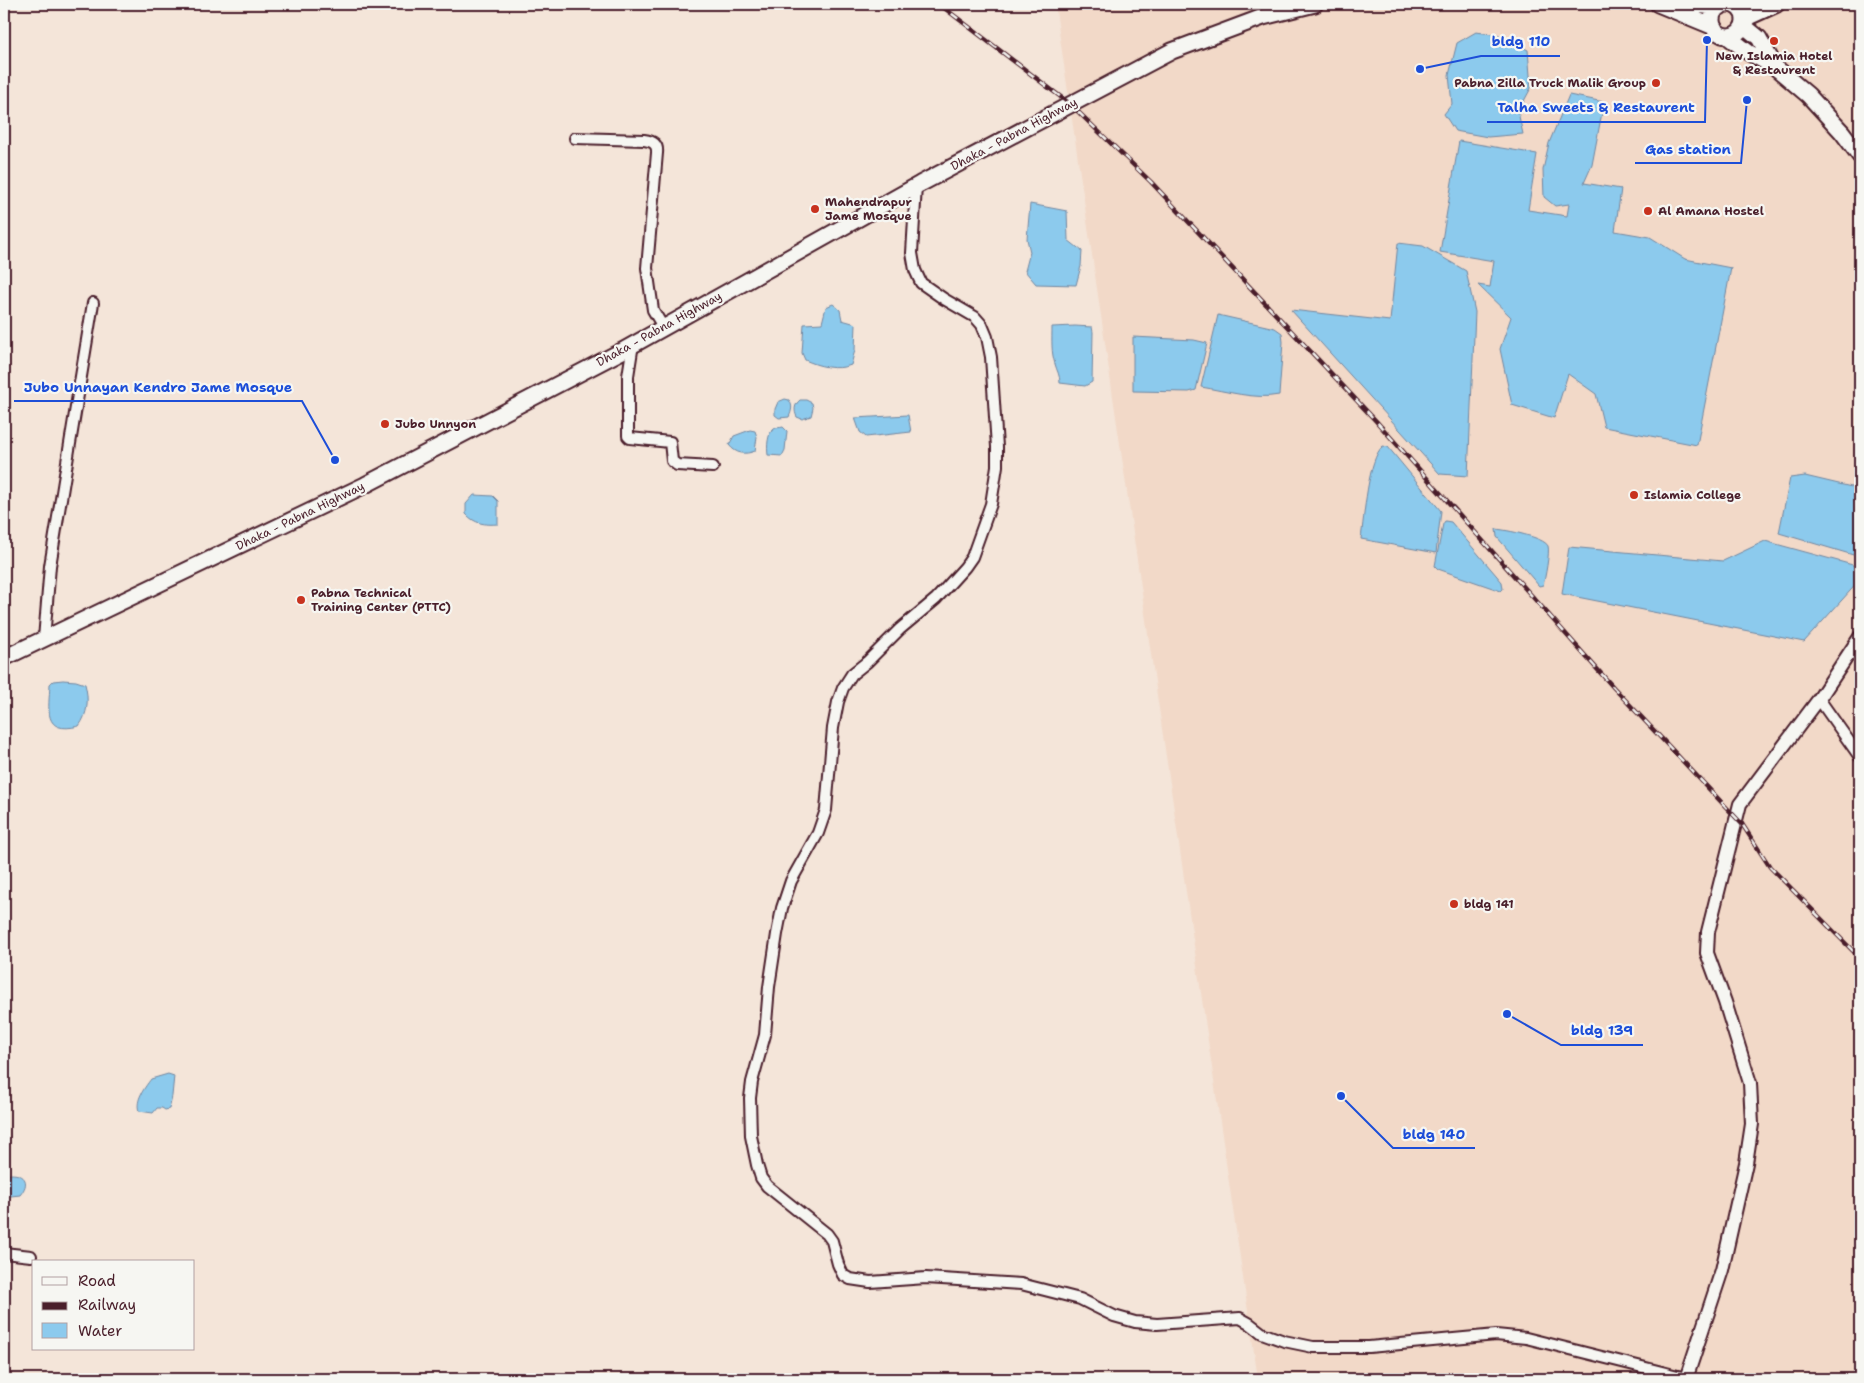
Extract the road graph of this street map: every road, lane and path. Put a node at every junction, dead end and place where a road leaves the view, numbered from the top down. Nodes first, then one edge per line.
1 (1315, 4) edge
2 (1658, 4) edge
3 (1677, 4) edge
4 (1777, 4) edge
5 (1730, 5) edge
6 (1744, 22) junction
7 (1714, 27) junction
8 (1727, 36) junction
9 (1775, 67) junction
10 (575, 138) dead end
11 (1860, 156) edge
12 (916, 186) junction
13 (93, 303) dead end
14 (663, 327) junction
15 (633, 344) junction
16 (713, 467) dead end
17 (1860, 637) edge
18 (44, 639) junction
19 (4, 658) edge
20 (1819, 700) junction
21 (1860, 757) edge
22 (4, 1253) edge
23 (31, 1256) dead end
24 (1686, 1379) edge

1 - 12 highway, Dhaka - Pabna Highway
2 - 7 highway
3 - 5 highway
4 - 6 highway
5 - 6 highway
5 - 7 highway
6 - 8 highway
6 - 9 highway
7 - 8 highway
8 - 9 highway
9 - 11 highway
10 - 14 street
12 - 14 highway, Dhaka - Pabna Highway
12 - 24 street
13 - 18 street
14 - 15 highway, Dhaka - Pabna Highway
15 - 16 street
15 - 18 highway, Dhaka - Pabna Highway
17 - 20 main road
18 - 19 highway, Dhaka - Pabna Highway
20 - 21 street
20 - 24 main road
22 - 23 street

